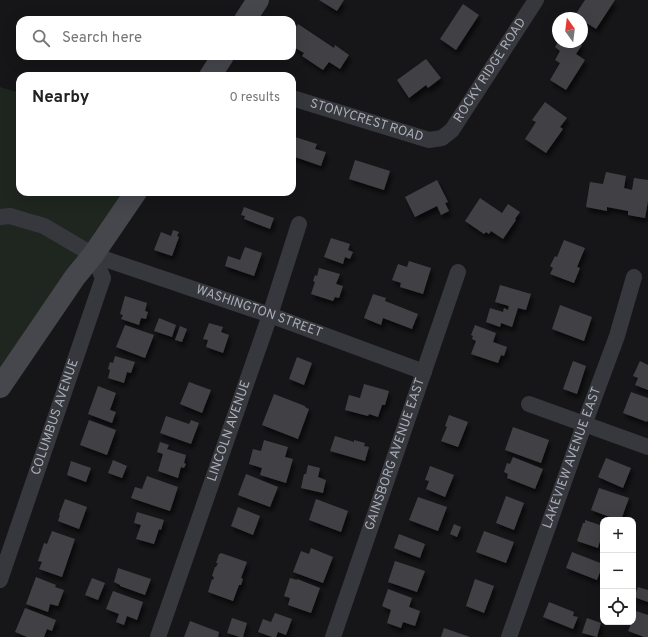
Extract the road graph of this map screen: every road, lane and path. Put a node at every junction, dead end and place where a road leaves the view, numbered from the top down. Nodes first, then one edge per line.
1 (258, 0) edge
2 (536, 0) edge
3 (248, 16) edge
4 (296, 99) edge
5 (442, 138) joint
6 (133, 196) edge
7 (0, 217) edge
8 (299, 224) dead end
9 (93, 255) junction
10 (458, 272) dead end
11 (634, 277) dead end
12 (270, 315) junction
13 (424, 372) junction
14 (0, 387) edge
15 (529, 404) dead end
16 (584, 424) junction
17 (648, 447) edge
18 (0, 580) edge
19 (158, 637) edge
20 (333, 637) edge
21 (509, 637) edge

1 - 3 main road
2 - 5 street, ROCKY RIDGE ROAD
4 - 5 street, STONYCREST ROAD
6 - 9 main road
7 - 9 street, WASHINGTON STREET
8 - 12 street, LINCOLN AVENUE
9 - 12 street, WASHINGTON STREET
9 - 14 main road
9 - 18 street, COLUMBUS AVENUE
10 - 13 street, GAINSBORG AVENUE EAST
11 - 16 street, LAKEVIEW AVENUE EAST
12 - 13 street, WASHINGTON STREET
12 - 19 street, LINCOLN AVENUE
13 - 20 street, GAINSBORG AVENUE EAST
15 - 16 street
16 - 17 street
16 - 21 street, LAKEVIEW AVENUE EAST

